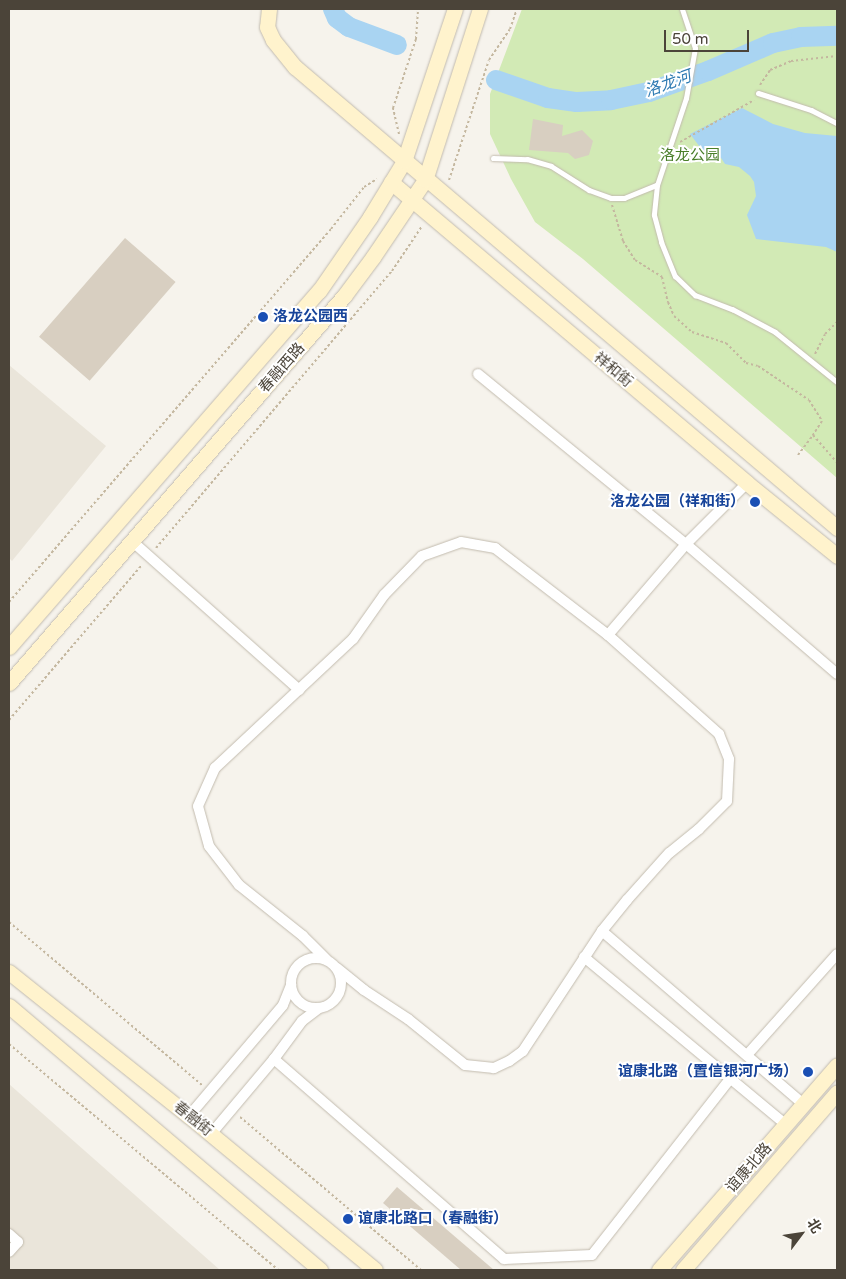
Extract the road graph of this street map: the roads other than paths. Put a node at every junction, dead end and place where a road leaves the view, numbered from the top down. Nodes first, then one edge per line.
1 (269, 9) edge
2 (454, 9) edge
3 (480, 9) edge
4 (682, 9) edge
5 (758, 93) dead end
6 (837, 123) edge
7 (493, 158) dead end
8 (404, 161) junction
9 (386, 179) junction
10 (425, 180) junction
11 (657, 185) junction
12 (412, 201) junction
13 (478, 374) dead end
14 (837, 382) edge
15 (746, 483) junction
16 (837, 528) edge
17 (132, 540) junction
18 (686, 544) junction
19 (837, 556) edge
20 (608, 635) junction
21 (9, 647) edge
22 (837, 674) edge
23 (9, 683) edge
24 (299, 690) junction
25 (602, 931) junction
26 (303, 936) junction
27 (837, 954) edge
28 (584, 957) junction
29 (327, 960) junction
30 (302, 962) junction
31 (337, 968) junction
32 (9, 972) edge
33 (291, 985) junction
34 (364, 990) junction
35 (339, 994) junction
36 (9, 1006) edge
37 (319, 1008) junction
38 (747, 1055) junction
39 (274, 1059) junction
40 (837, 1065) edge
41 (731, 1078) junction
42 (837, 1092) edge
43 (804, 1105) junction
44 (189, 1116) junction
45 (786, 1125) junction
46 (211, 1134) junction
47 (9, 1234) edge
48 (9, 1252) edge
49 (320, 1270) edge
50 (375, 1270) edge
51 (659, 1270) edge
52 (683, 1270) edge

1 - 8 main road, 祥和街
2 - 8 main road, 春融西路
3 - 10 main road, 春融西路
4 - 11 lane
5 - 6 lane
7 - 11 lane
8 - 9 main road, 春融西路
8 - 10 main road, 祥和街
9 - 12 main road, 祥和街
9 - 21 main road, 春融西路
10 - 12 main road, 春融西路
10 - 16 main road, 祥和街
11 - 14 lane
12 - 15 main road, 祥和街
12 - 17 main road, 春融西路
13 - 18 street
15 - 18 street
15 - 19 main road, 祥和街
17 - 23 main road, 春融西路
17 - 24 street
18 - 20 street
18 - 22 street
20 - 24 street
20 - 25 street
24 - 26 street
25 - 28 street
25 - 38 street
26 - 29 street
26 - 30 street
27 - 38 street
28 - 34 street
28 - 41 street
29 - 30 street
29 - 31 street
30 - 33 street
31 - 34 street
31 - 35 street
32 - 44 main road, 春融街
33 - 37 street
33 - 44 street
34 - 35 street
35 - 37 street
36 - 49 main road
37 - 39 street
38 - 43 street
39 - 41 street
39 - 46 street
40 - 43 main road, 谊康北路
41 - 45 street
42 - 52 main road, 谊康北路
43 - 45 main road, 谊康北路
44 - 46 main road, 春融街
45 - 51 main road, 谊康北路
46 - 50 main road, 春融街
47 - 48 street

